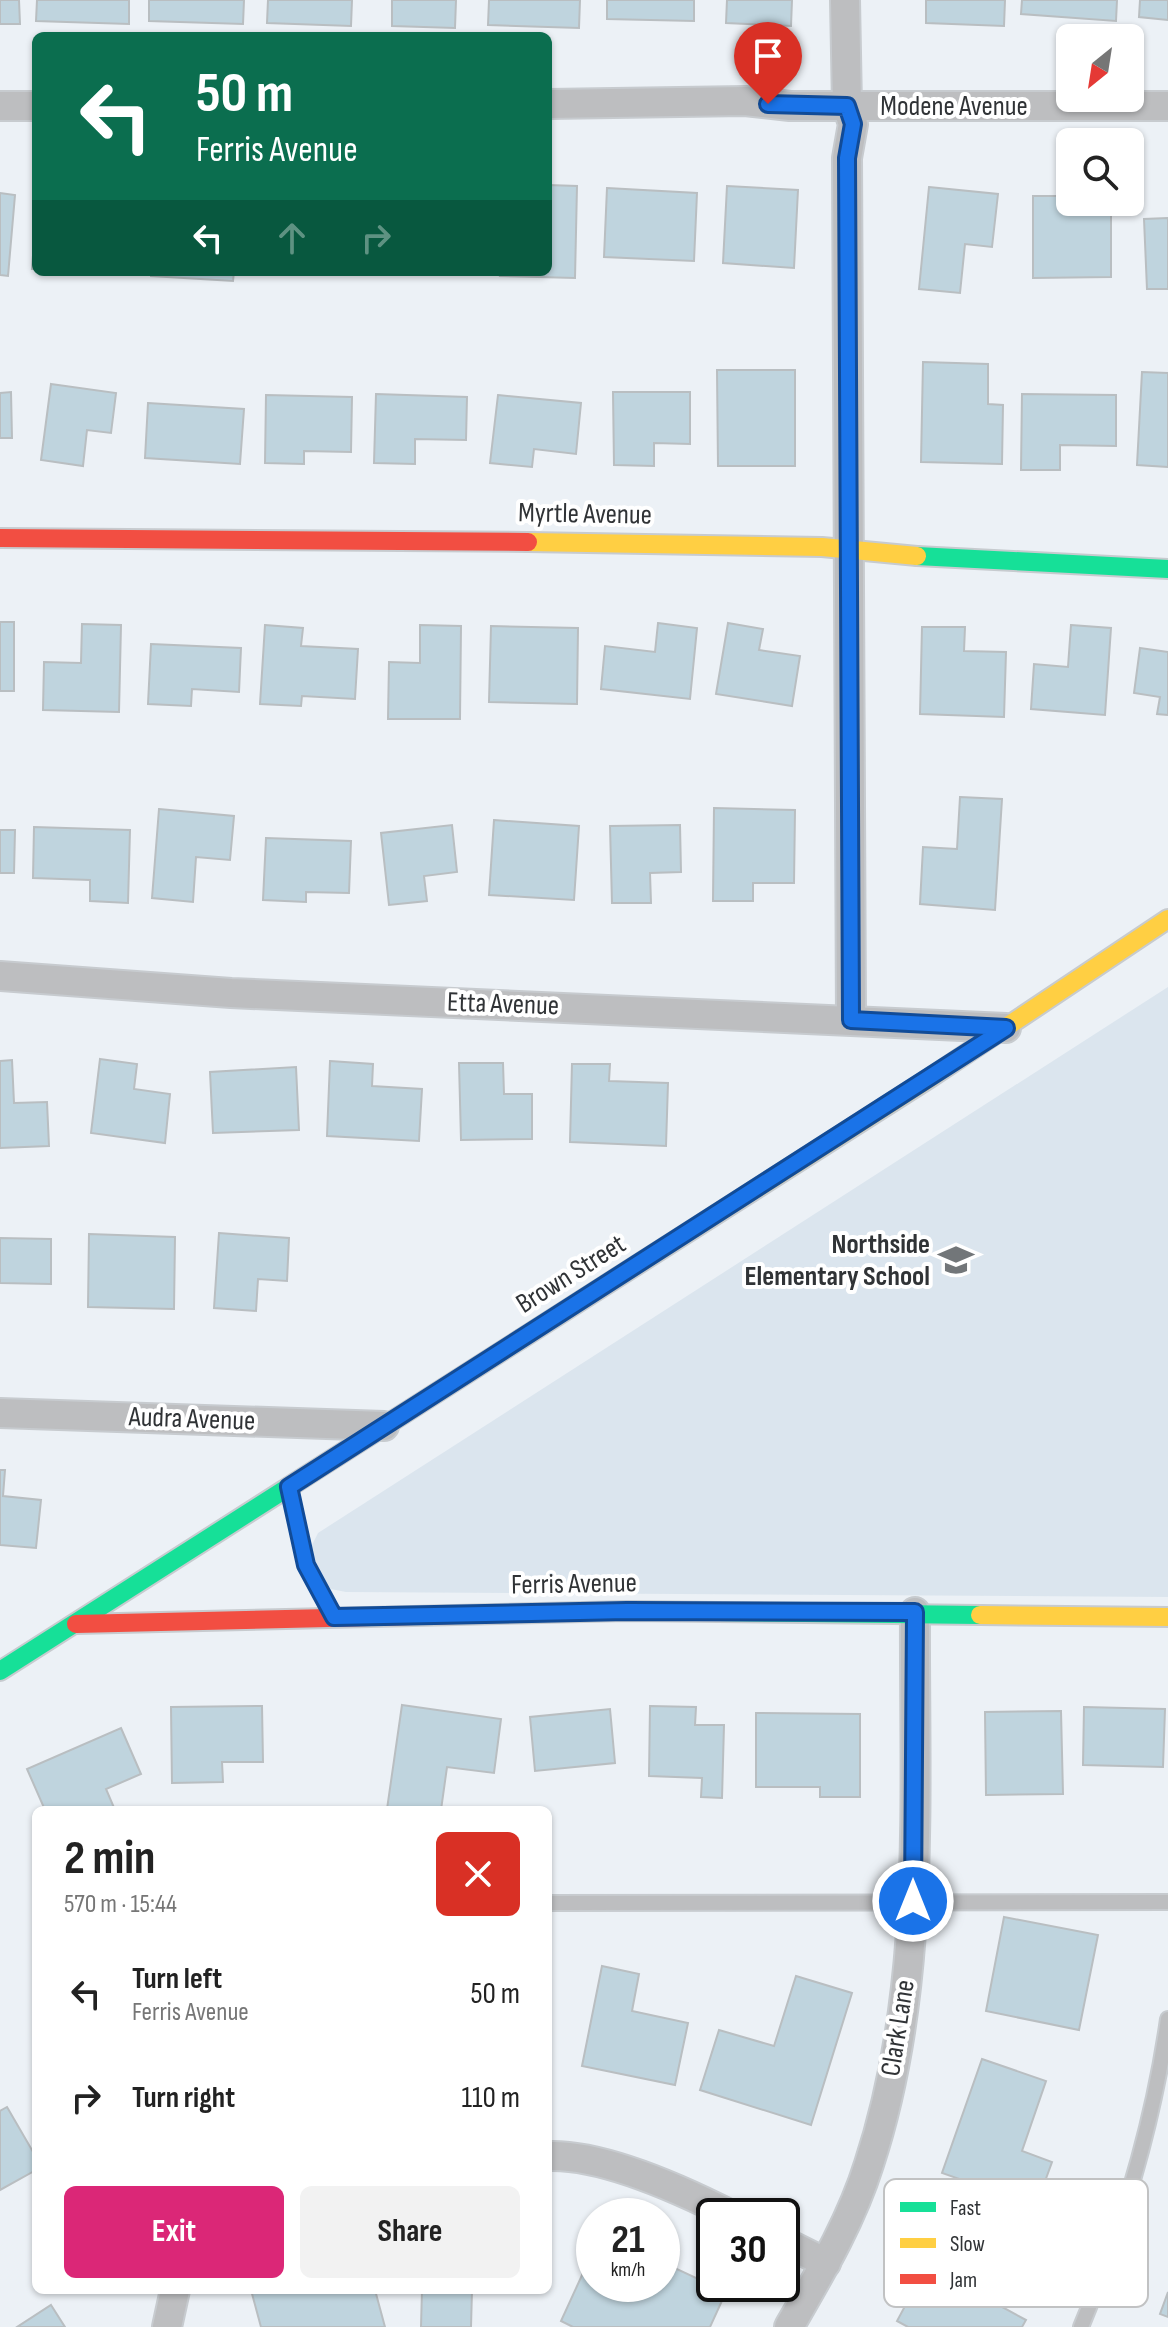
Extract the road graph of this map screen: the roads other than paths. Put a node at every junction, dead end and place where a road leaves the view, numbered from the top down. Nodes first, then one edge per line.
1 (845, 0) edge
2 (552, 104) edge
3 (0, 106) edge
4 (32, 106) edge
5 (847, 106) junction
6 (1168, 106) edge
7 (0, 538) edge
8 (849, 552) junction
9 (1168, 569) edge
10 (1168, 919) edge
11 (0, 976) edge
12 (851, 1020) junction
13 (1006, 1028) junction
14 (0, 1413) edge
15 (384, 1426) junction
16 (289, 1487) junction
17 (915, 1612) junction
18 (334, 1617) junction
19 (1168, 1617) edge
20 (76, 1624) junction
21 (0, 1671) edge
22 (913, 1901) junction
23 (1168, 1902) edge
24 (552, 1903) edge
25 (1168, 2019) edge
26 (552, 2156) edge
27 (1133, 2179) edge
28 (697, 2198) edge
29 (800, 2250) edge
30 (826, 2263) junction
31 (174, 2294) edge
32 (1088, 2307) edge
33 (167, 2327) edge
34 (789, 2327) edge
35 (1081, 2327) edge

1 - 5 street
2 - 5 street, Modene Avenue
3 - 4 street
5 - 6 street, Modene Avenue
5 - 8 street
7 - 8 street, Myrtle Avenue
8 - 9 street, Myrtle Avenue
8 - 12 street
10 - 13 street, Brown Street
11 - 12 street, Etta Avenue
12 - 13 street, Etta Avenue
13 - 15 street, Brown Street
14 - 15 street, Audra Avenue
15 - 16 street, Brown Street
16 - 18 lane
16 - 20 street, Brown Street
17 - 18 street, Ferris Avenue
17 - 19 street, Ferris Avenue
17 - 22 street, Clark Lane
18 - 20 street, Ferris Avenue
20 - 21 street, Brown Street
22 - 23 lane
22 - 24 lane
22 - 30 street, Clark Lane
25 - 27 lane
26 - 28 street
29 - 30 street
30 - 34 street, Clark Lane
31 - 33 street
32 - 35 lane

